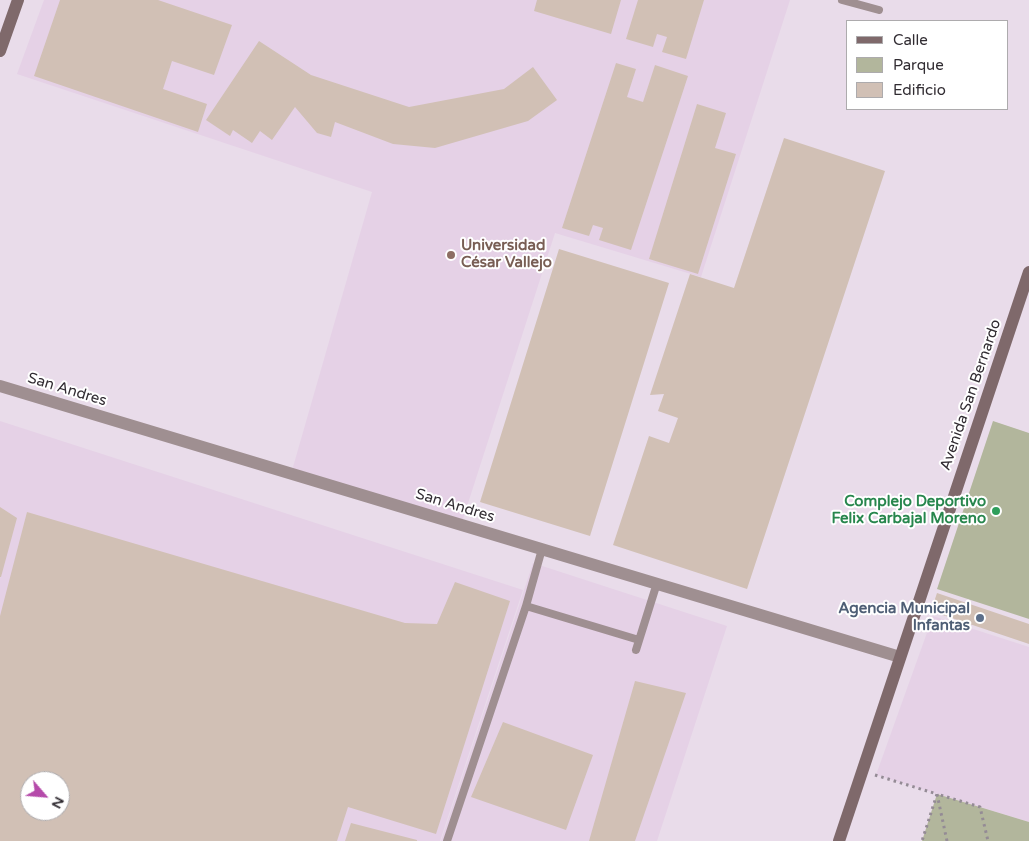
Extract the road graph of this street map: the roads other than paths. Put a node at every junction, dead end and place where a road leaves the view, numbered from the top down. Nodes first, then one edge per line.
1 (18, 0) edge
2 (842, 0) edge
3 (879, 10) dead end
4 (0, 51) edge
5 (1028, 280) edge
6 (0, 386) edge
7 (542, 549) junction
8 (657, 584) junction
9 (526, 606) junction
10 (639, 640) junction
11 (636, 650) dead end
12 (900, 656) junction
13 (446, 841) edge
14 (839, 841) edge

1 - 4 street
2 - 3 lane
5 - 12 street, Avenida San Bernardo
6 - 7 street, San Andres
7 - 8 street, San Andres
7 - 9 lane
8 - 10 lane
8 - 12 street, San Andres
9 - 10 lane
9 - 13 lane
10 - 11 lane
12 - 14 street, Avenida San Bernardo

